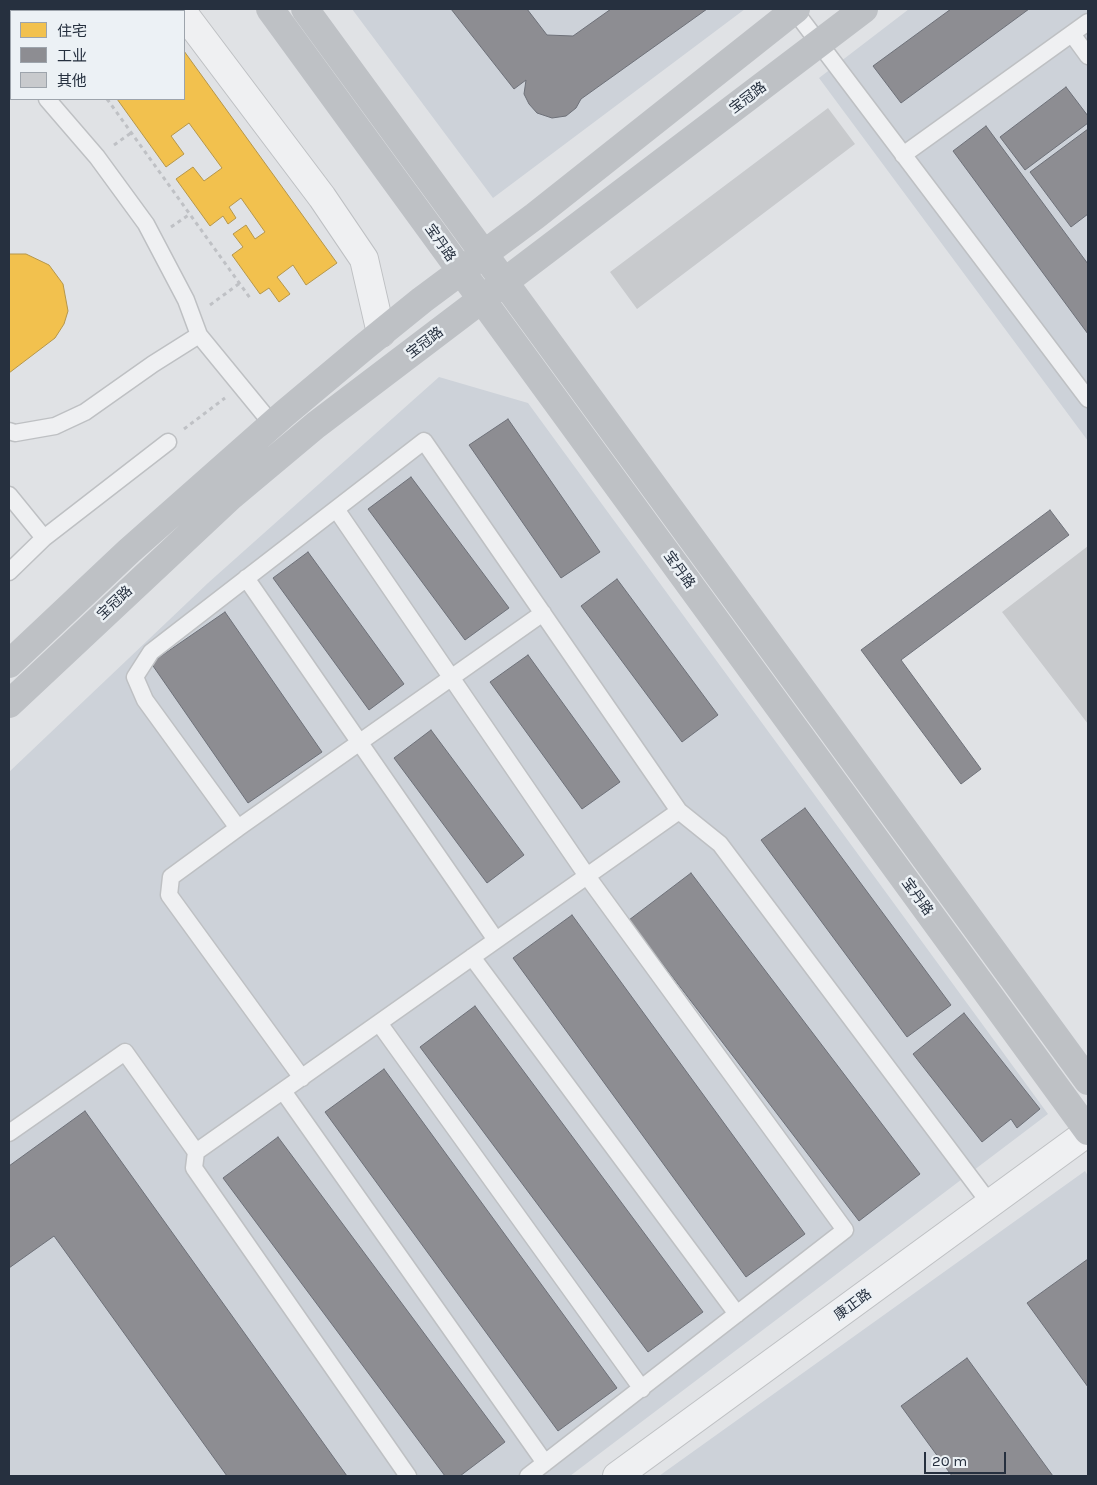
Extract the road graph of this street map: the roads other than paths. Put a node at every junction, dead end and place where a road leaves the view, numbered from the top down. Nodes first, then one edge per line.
1 (270, 9) edge
2 (305, 9) edge
3 (793, 9) edge
4 (864, 9) edge
5 (185, 15) edge
6 (1088, 22) edge
7 (1072, 34) junction
8 (819, 43) junction
9 (1088, 56) edge
10 (48, 100) edge
11 (903, 155) junction
12 (483, 254) junction
13 (461, 271) junction
14 (505, 282) junction
15 (482, 300) junction
16 (381, 333) junction
17 (200, 335) junction
18 (1088, 399) edge
19 (272, 424) junction
20 (9, 431) edge
21 (168, 442) road end
22 (9, 495) edge
23 (336, 509) junction
24 (44, 538) junction
25 (9, 572) edge
26 (246, 578) junction
27 (543, 613) junction
28 (9, 664) edge
29 (452, 677) junction
30 (9, 704) edge
31 (359, 743) junction
32 (679, 811) junction
33 (238, 828) junction
34 (587, 876) junction
35 (496, 940) junction
36 (472, 957) junction
37 (379, 1023) junction
38 (302, 1078) junction
39 (1088, 1081) edge
40 (283, 1091) junction
41 (1088, 1132) edge
42 (9, 1133) edge
43 (196, 1152) junction
44 (990, 1206) junction
45 (737, 1314) junction
46 (642, 1389) junction
47 (545, 1463) junction
48 (408, 1476) edge
49 (528, 1476) edge
50 (617, 1476) edge

1 - 13 street, 宝丹路
2 - 12 street, 宝丹路
3 - 8 lane
3 - 12 street, 宝冠路
4 - 8 street, 宝冠路
5 - 16 street
6 - 7 lane
7 - 9 lane
7 - 11 lane
8 - 11 lane
8 - 14 street, 宝冠路
10 - 17 lane
11 - 18 lane
12 - 13 street, 宝冠路
12 - 14 street, 宝丹路
13 - 15 street, 宝丹路
13 - 16 street, 宝冠路
14 - 15 street, 宝冠路
14 - 39 street, 宝丹路
15 - 30 street, 宝冠路
15 - 41 street, 宝丹路
16 - 19 street, 宝冠路
17 - 19 lane
17 - 20 lane
19 - 28 street, 宝冠路
21 - 24 lane
22 - 24 lane
23 - 26 lane
23 - 27 lane
23 - 29 lane
24 - 25 lane
26 - 31 lane
26 - 33 lane
27 - 29 lane
27 - 32 lane
29 - 31 lane
29 - 34 lane
31 - 33 lane
31 - 35 lane
32 - 34 lane
32 - 44 lane
33 - 38 lane
34 - 35 lane
34 - 45 lane
35 - 36 lane
36 - 37 lane
36 - 45 lane
37 - 38 lane
37 - 46 lane
38 - 40 lane
40 - 43 lane
40 - 47 lane
41 - 44 street, 康正路
42 - 43 lane
43 - 48 lane
44 - 50 street, 康正路
45 - 46 lane
46 - 47 lane
47 - 49 lane

